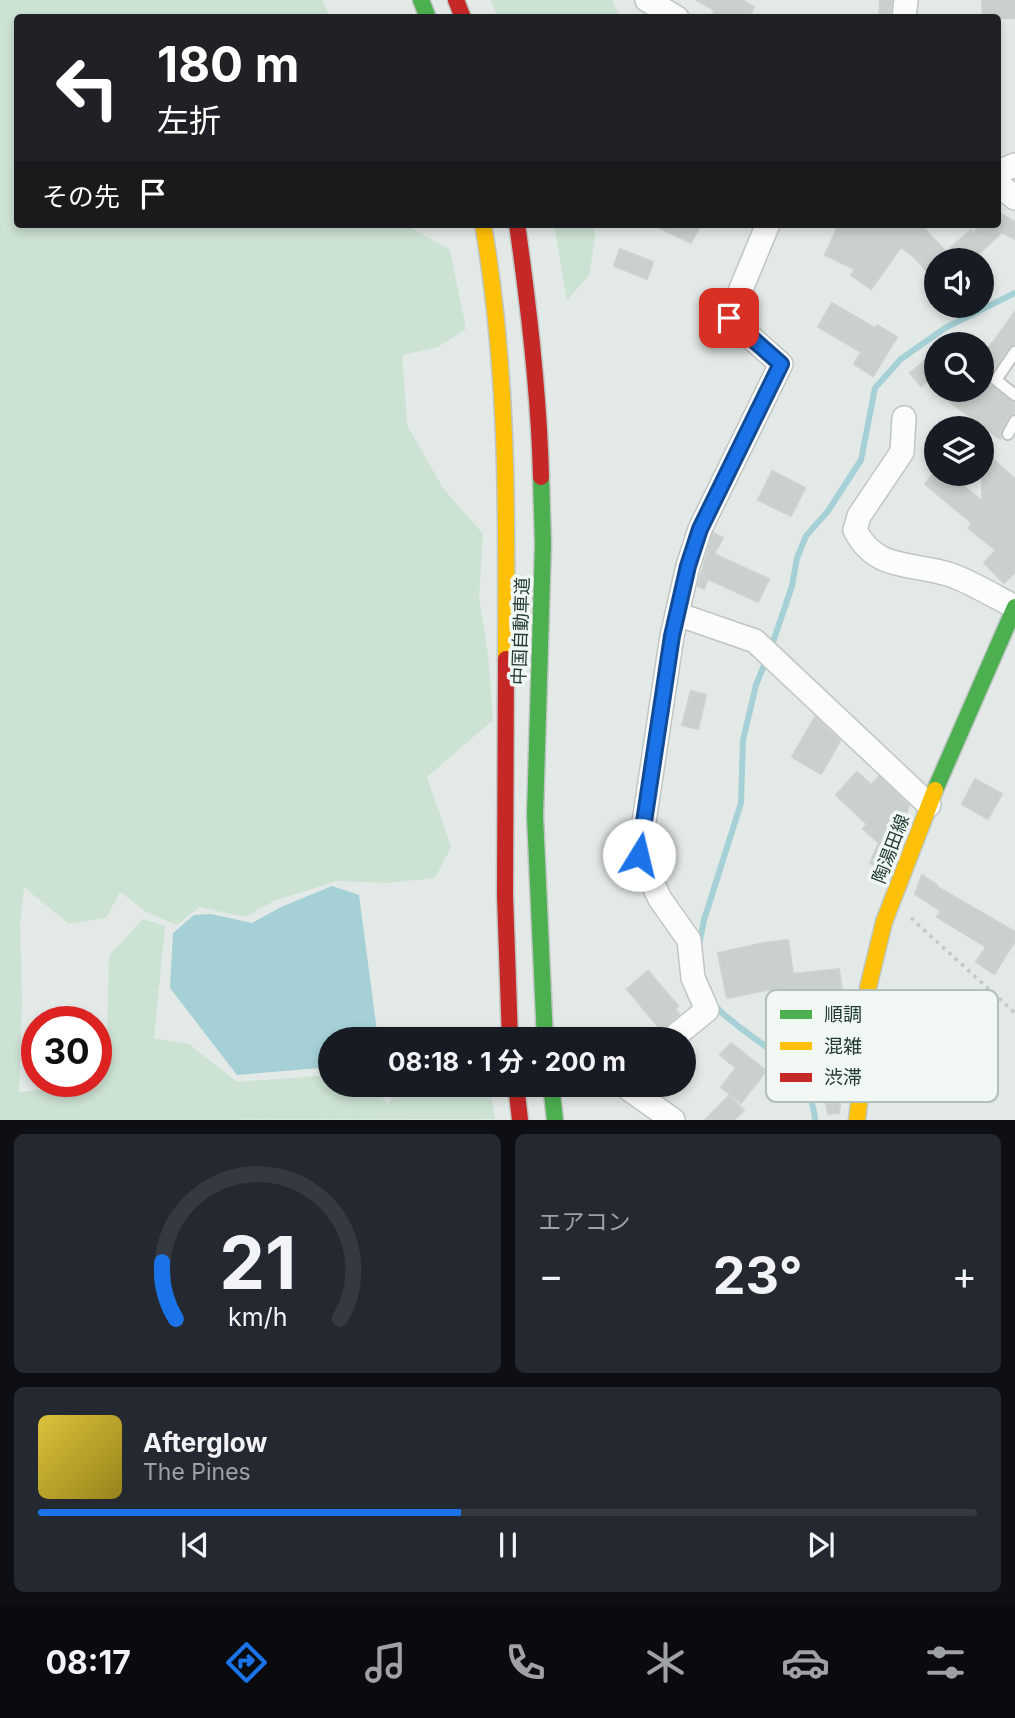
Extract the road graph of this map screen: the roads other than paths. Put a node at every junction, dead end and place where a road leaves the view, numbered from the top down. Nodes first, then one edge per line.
1 (647, 0) edge
2 (670, 14) edge
3 (1001, 186) edge
4 (1015, 198) edge
5 (484, 228) edge
6 (518, 228) edge
7 (766, 228) edge
8 (1015, 352) edge
9 (1015, 396) edge
10 (904, 418) dead end
11 (1015, 421) edge
12 (1008, 434) dead end
13 (1015, 607) edge
14 (677, 614) junction
15 (929, 804) junction
16 (868, 990) edge
17 (509, 1027) edge
18 (544, 1027) edge
19 (686, 1027) edge
20 (517, 1097) edge
21 (552, 1097) edge
22 (641, 1097) edge
23 (520, 1119) edge
24 (555, 1119) edge
25 (673, 1119) edge

1 - 2 street
3 - 4 street
5 - 17 main road, 中国自動車道
6 - 18 main road, 中国自動車道
7 - 14 street
8 - 9 lane
10 - 13 street
11 - 12 lane
13 - 15 main road, 陶湯田線
14 - 15 street
14 - 19 street
15 - 16 main road, 陶湯田線
20 - 23 main road
21 - 24 main road
22 - 25 street

